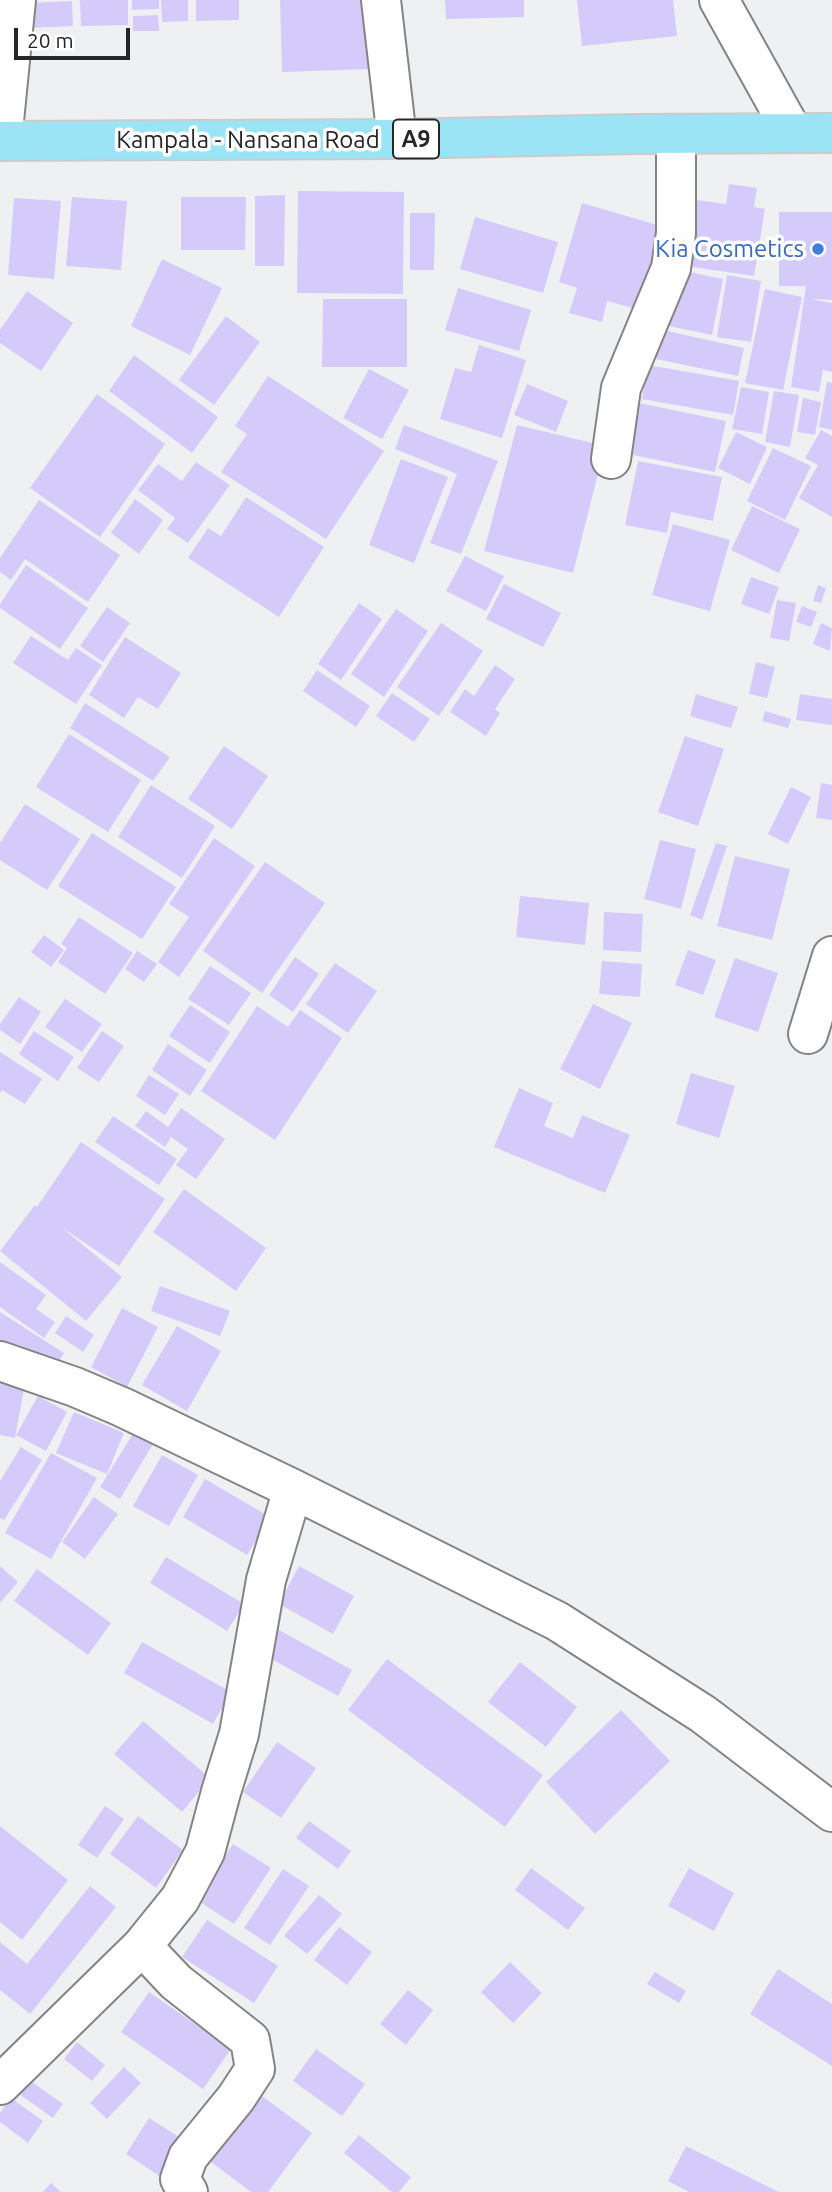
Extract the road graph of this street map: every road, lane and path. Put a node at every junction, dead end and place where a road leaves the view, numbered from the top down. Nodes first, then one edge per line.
1 (16, 0) edge
2 (381, 0) edge
3 (719, 0) edge
4 (793, 133) junction
5 (676, 134) junction
6 (832, 134) edge
7 (397, 139) junction
8 (1, 141) edge
9 (611, 459) dead end
10 (832, 956) edge
11 (808, 1034) dead end
12 (0, 1361) edge
13 (293, 1489) junction
14 (832, 1812) edge
15 (142, 1946) junction
16 (0, 2085) edge
17 (188, 2192) edge

1 - 8 street
2 - 7 street
3 - 4 street
4 - 5 main road, Kampala - Nansana Road / A9
4 - 6 main road, Kampala - Nansana Road / A9
5 - 7 main road, Kampala - Nansana Road / A9
5 - 9 street
7 - 8 main road, Kampala - Nansana Road / A9
10 - 11 street
12 - 13 street
13 - 14 street
13 - 15 street
15 - 16 street
15 - 17 street

